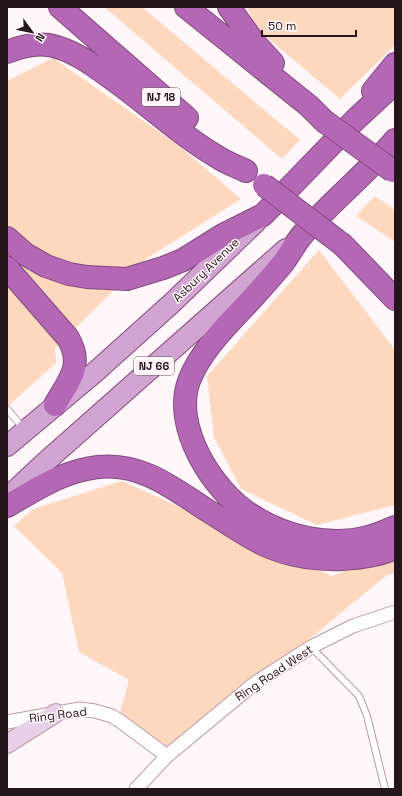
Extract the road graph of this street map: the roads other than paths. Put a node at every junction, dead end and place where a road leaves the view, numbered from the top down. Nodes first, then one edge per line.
1 (60, 7) edge
2 (186, 7) edge
3 (230, 7) edge
4 (7, 52) edge
5 (395, 64) edge
6 (395, 83) edge
7 (309, 106) junction
8 (355, 120) junction
9 (393, 143) edge
10 (246, 171) junction
11 (394, 172) edge
12 (263, 215) junction
13 (302, 235) junction
14 (7, 238) edge
15 (346, 248) junction
16 (7, 268) edge
17 (395, 281) edge
18 (395, 299) edge
19 (55, 405) junction
20 (7, 409) edge
21 (25, 430) junction
22 (7, 446) edge
23 (7, 498) edge
24 (7, 506) edge
25 (395, 528) edge
26 (395, 548) edge
27 (395, 612) edge
28 (311, 647) junction
29 (56, 713) junction
30 (7, 722) edge
31 (7, 744) edge
32 (167, 756) junction
33 (136, 789) edge
34 (386, 789) edge

1 - 10 highway, NJ 18
2 - 7 highway
3 - 7 highway
4 - 10 highway
5 - 8 highway
6 - 8 highway, Asbury Avenue / NJ 66
7 - 11 highway, bridge
8 - 12 highway, Asbury Avenue / NJ 66
9 - 13 highway, NJ 66
10 - 15 highway, NJ 18, bridge
12 - 14 highway
12 - 19 main road, Asbury Avenue / NJ 66
13 - 23 main road, NJ 66
13 - 25 highway
15 - 17 highway, NJ 18
15 - 18 highway
16 - 19 highway
19 - 21 main road, Asbury Avenue / NJ 66
20 - 21 lane
21 - 22 main road, Asbury Avenue / NJ 66
24 - 26 highway
27 - 28 street, Ring Road West
28 - 32 street, Ring Road West
28 - 34 lane
29 - 30 street, Ring Road
29 - 31 street
29 - 32 street, Ring Road
32 - 33 street, Ring Road West

